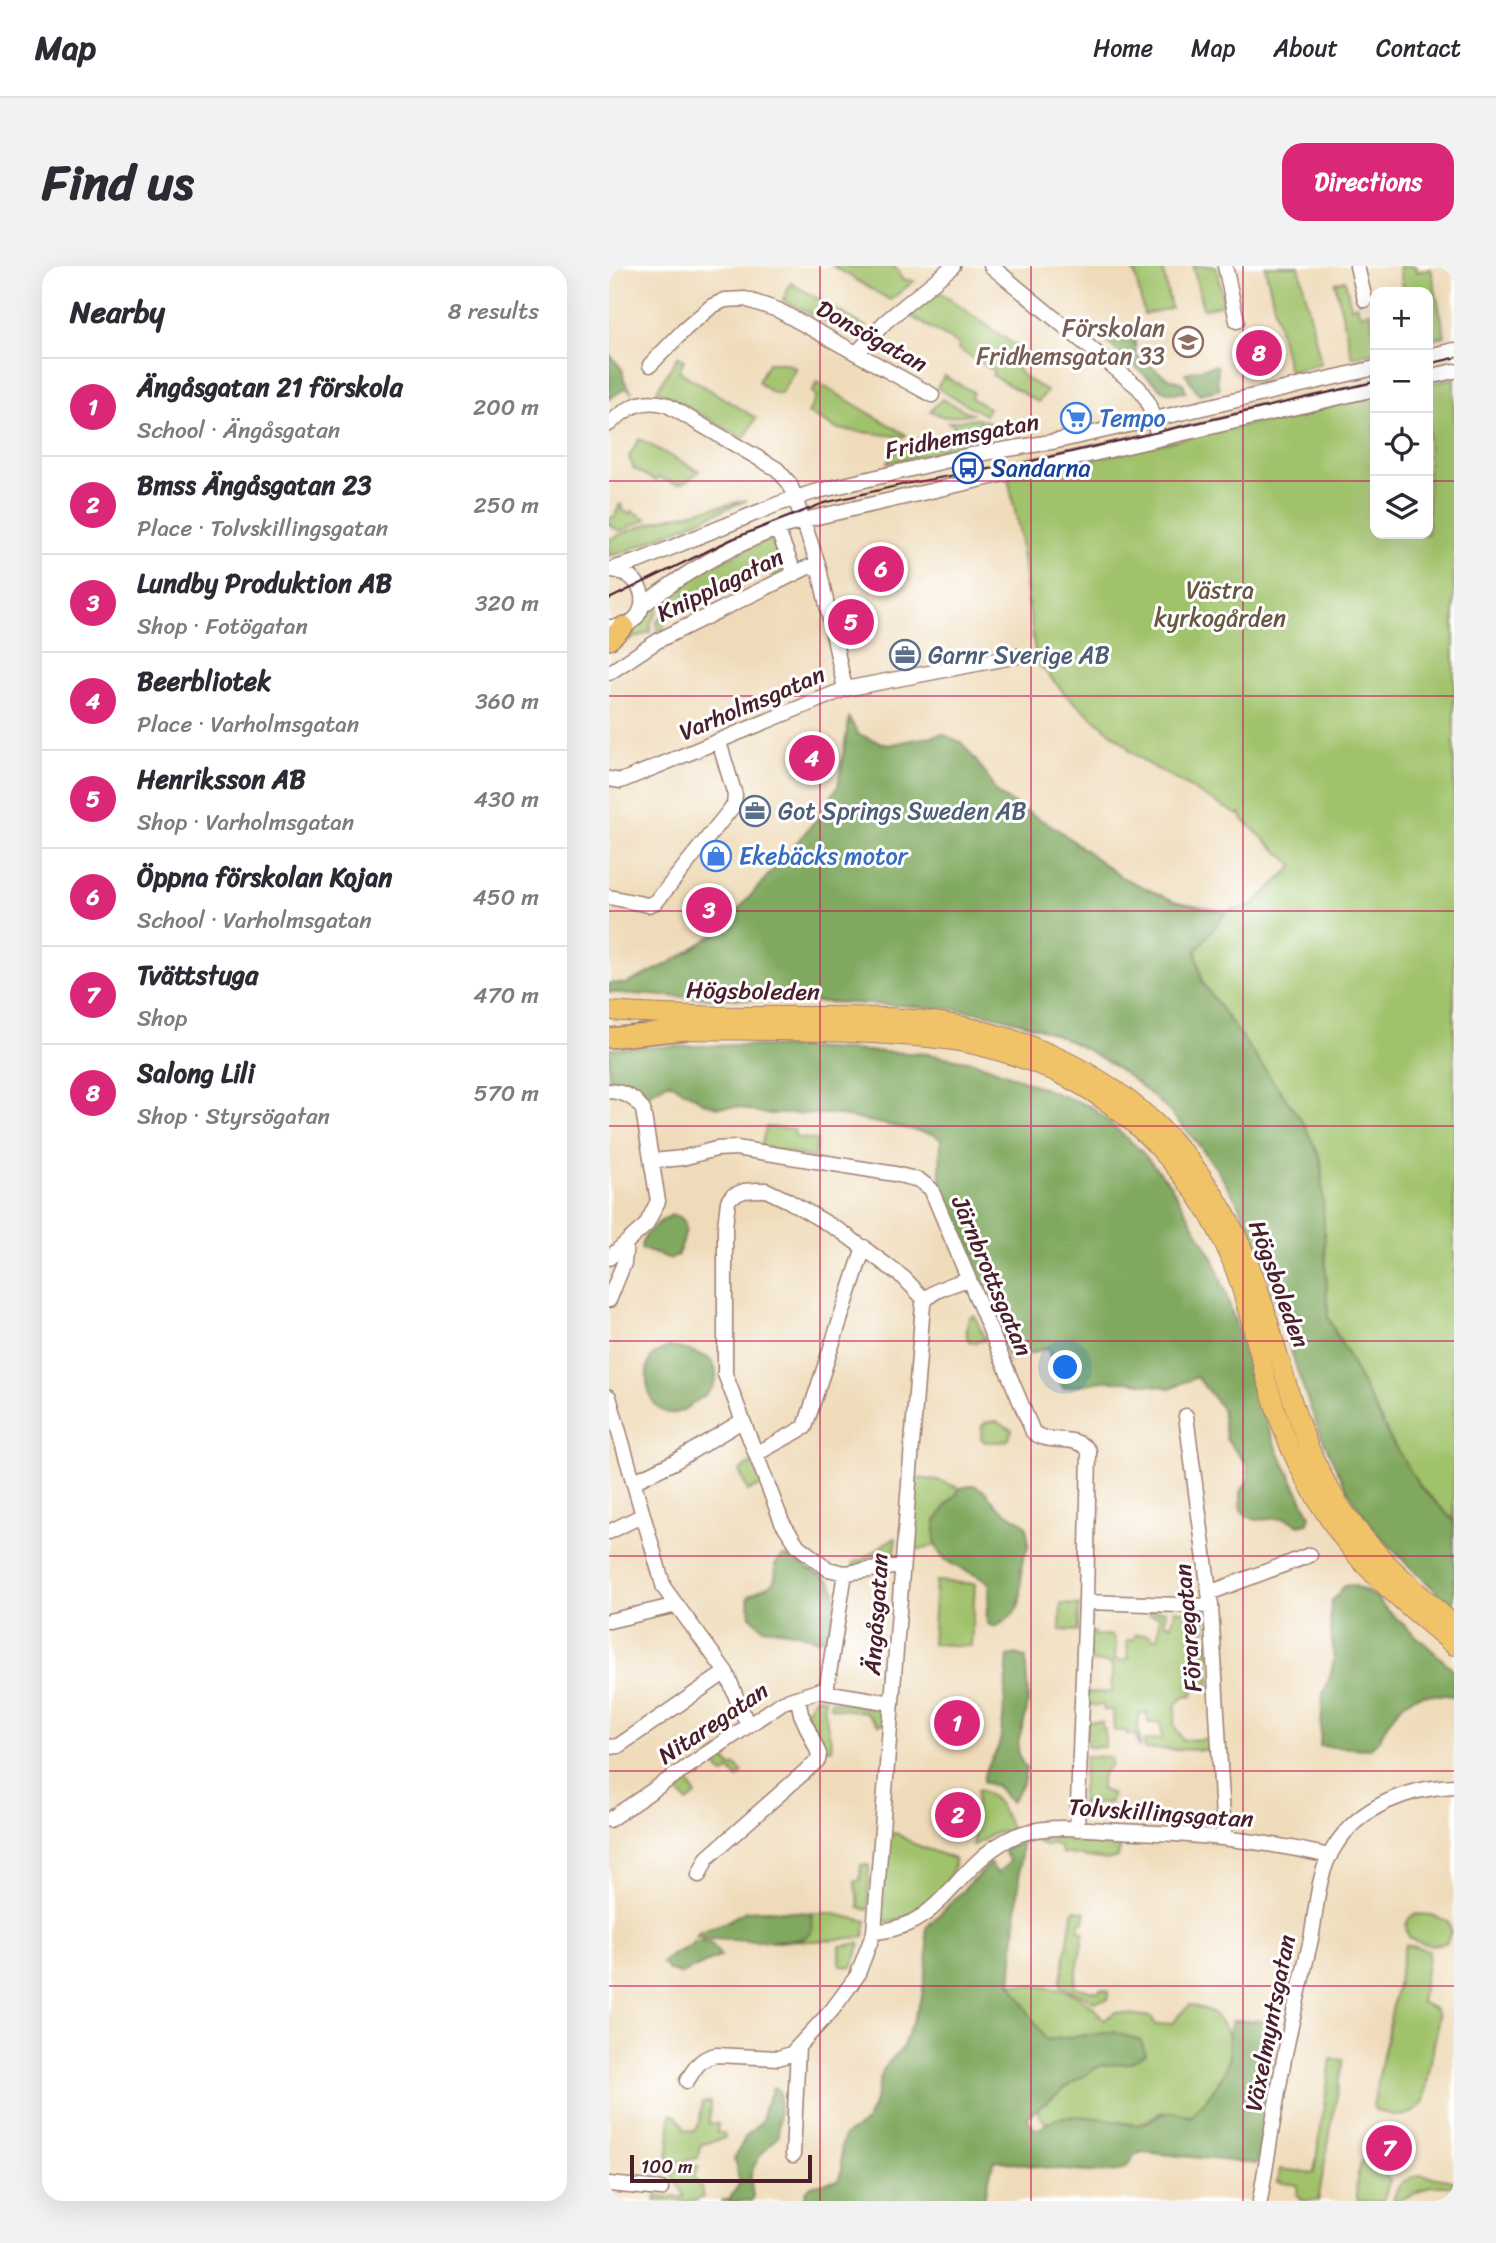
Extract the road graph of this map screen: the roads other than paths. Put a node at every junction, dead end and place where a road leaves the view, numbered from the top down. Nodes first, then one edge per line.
1 (953, 266) edge
2 (991, 266) edge
3 (1225, 266) edge
4 (1357, 266) edge
5 (1365, 300) dead end
6 (1237, 321) dead end
7 (1454, 350) edge
8 (857, 353) junction
9 (1433, 355) edge
10 (650, 365) dead end
11 (1370, 369) edge
12 (1454, 372) edge
13 (1433, 376) edge
14 (1370, 390) edge
15 (932, 395) dead end
16 (1154, 420) junction
17 (609, 424) edge
18 (1159, 440) junction
19 (796, 497) junction
20 (804, 520) junction
21 (776, 528) junction
22 (818, 564) junction
23 (609, 570) edge
24 (795, 574) junction
25 (642, 606) junction
26 (617, 626) edge
27 (609, 640) edge
28 (1018, 656) dead end
29 (609, 673) edge
30 (845, 689) junction
31 (719, 742) junction
32 (609, 779) edge
33 (609, 897) edge
34 (609, 1011) edge
35 (609, 1025) edge
36 (685, 1030) junction
37 (609, 1038) edge
38 (609, 1091) edge
39 (653, 1161) junction
40 (626, 1243) junction
41 (864, 1247) junction
42 (609, 1258) edge
43 (968, 1279) junction
44 (609, 1300) edge
45 (925, 1300) junction
46 (609, 1397) edge
47 (1186, 1416) dead end
48 (743, 1421) junction
49 (613, 1427) edge
50 (756, 1454) junction
51 (633, 1482) junction
52 (643, 1516) junction
53 (609, 1532) edge
54 (1310, 1555) dead end
55 (902, 1566) junction
56 (845, 1573) junction
57 (1210, 1600) junction
58 (1086, 1602) junction
59 (677, 1605) junction
60 (609, 1621) edge
61 (1454, 1624) edge
62 (1454, 1646) edge
63 (726, 1672) junction
64 (826, 1692) junction
65 (798, 1699) junction
66 (892, 1703) junction
67 (748, 1726) junction
68 (609, 1746) edge
69 (1454, 1786) edge
70 (609, 1820) edge
71 (1077, 1829) junction
72 (1224, 1836) junction
73 (1330, 1856) junction
74 (699, 1875) dead end
75 (874, 1932) junction
76 (798, 2048) junction
77 (687, 2081) dead end
78 (793, 2155) dead end
79 (609, 2184) edge
80 (661, 2189) dead end
81 (1260, 2201) edge

1 - 8 street
2 - 16 street
3 - 6 street
4 - 5 street
7 - 9 street
8 - 10 street, Donsögatan
8 - 15 street, Donsögatan
11 - 16 street, Fridhemsgatan
12 - 13 street
14 - 18 street, Fridhemsgatan
16 - 18 street
16 - 19 street, Fridhemsgatan
17 - 19 street, Varholmsgatan
18 - 20 street, Fridhemsgatan
19 - 20 street, Varholmsgatan
19 - 23 street, Fridhemsgatan
20 - 21 street, Fridhemsgatan
20 - 22 street, Varholmsgatan
21 - 24 street
21 - 25 street, Fridhemsgatan
22 - 24 street, Knipplagatan
22 - 30 street, Varholmsgatan
23 - 25 street, Fridhemsgatan
24 - 29 street, Knipplagatan
25 - 26 street, Fridhemsgatan
26 - 27 highway
28 - 30 street
30 - 31 street, Varholmsgatan
31 - 32 street, Varholmsgatan
31 - 33 street
34 - 61 main road, Högsboleden
35 - 36 highway
36 - 37 highway
36 - 62 main road, Högsboleden
38 - 39 street
39 - 40 street
39 - 43 street, Järnbrottsgatan
40 - 42 street
40 - 44 street
41 - 45 street
41 - 48 street
41 - 50 street
43 - 45 street
43 - 58 street, Järnbrottsgatan
45 - 55 street, Ängåsgatan
46 - 49 street
47 - 57 street, Föraregatan
48 - 50 street
48 - 51 street
49 - 51 street
50 - 56 street
51 - 52 street
52 - 53 street
52 - 59 street
54 - 57 street
55 - 56 street
55 - 66 street, Ängåsgatan
56 - 64 street
57 - 58 street
57 - 72 street, Föraregatan
58 - 71 street, Järnbrottsgatan
59 - 60 street
59 - 63 street
63 - 67 street
63 - 68 street
64 - 65 street, Nitaregatan
64 - 66 street, Nitaregatan
65 - 67 street, Nitaregatan
65 - 74 street
66 - 75 street, Ängåsgatan
67 - 70 street, Nitaregatan
69 - 73 street
71 - 72 street, Tolvskillingsgatan
71 - 75 street, Tolvskillingsgatan
72 - 73 street, Tolvskillingsgatan
73 - 81 street, Växelmyntsgatan
75 - 76 street, Ängåsgatan
76 - 77 street
76 - 78 street
79 - 80 street

